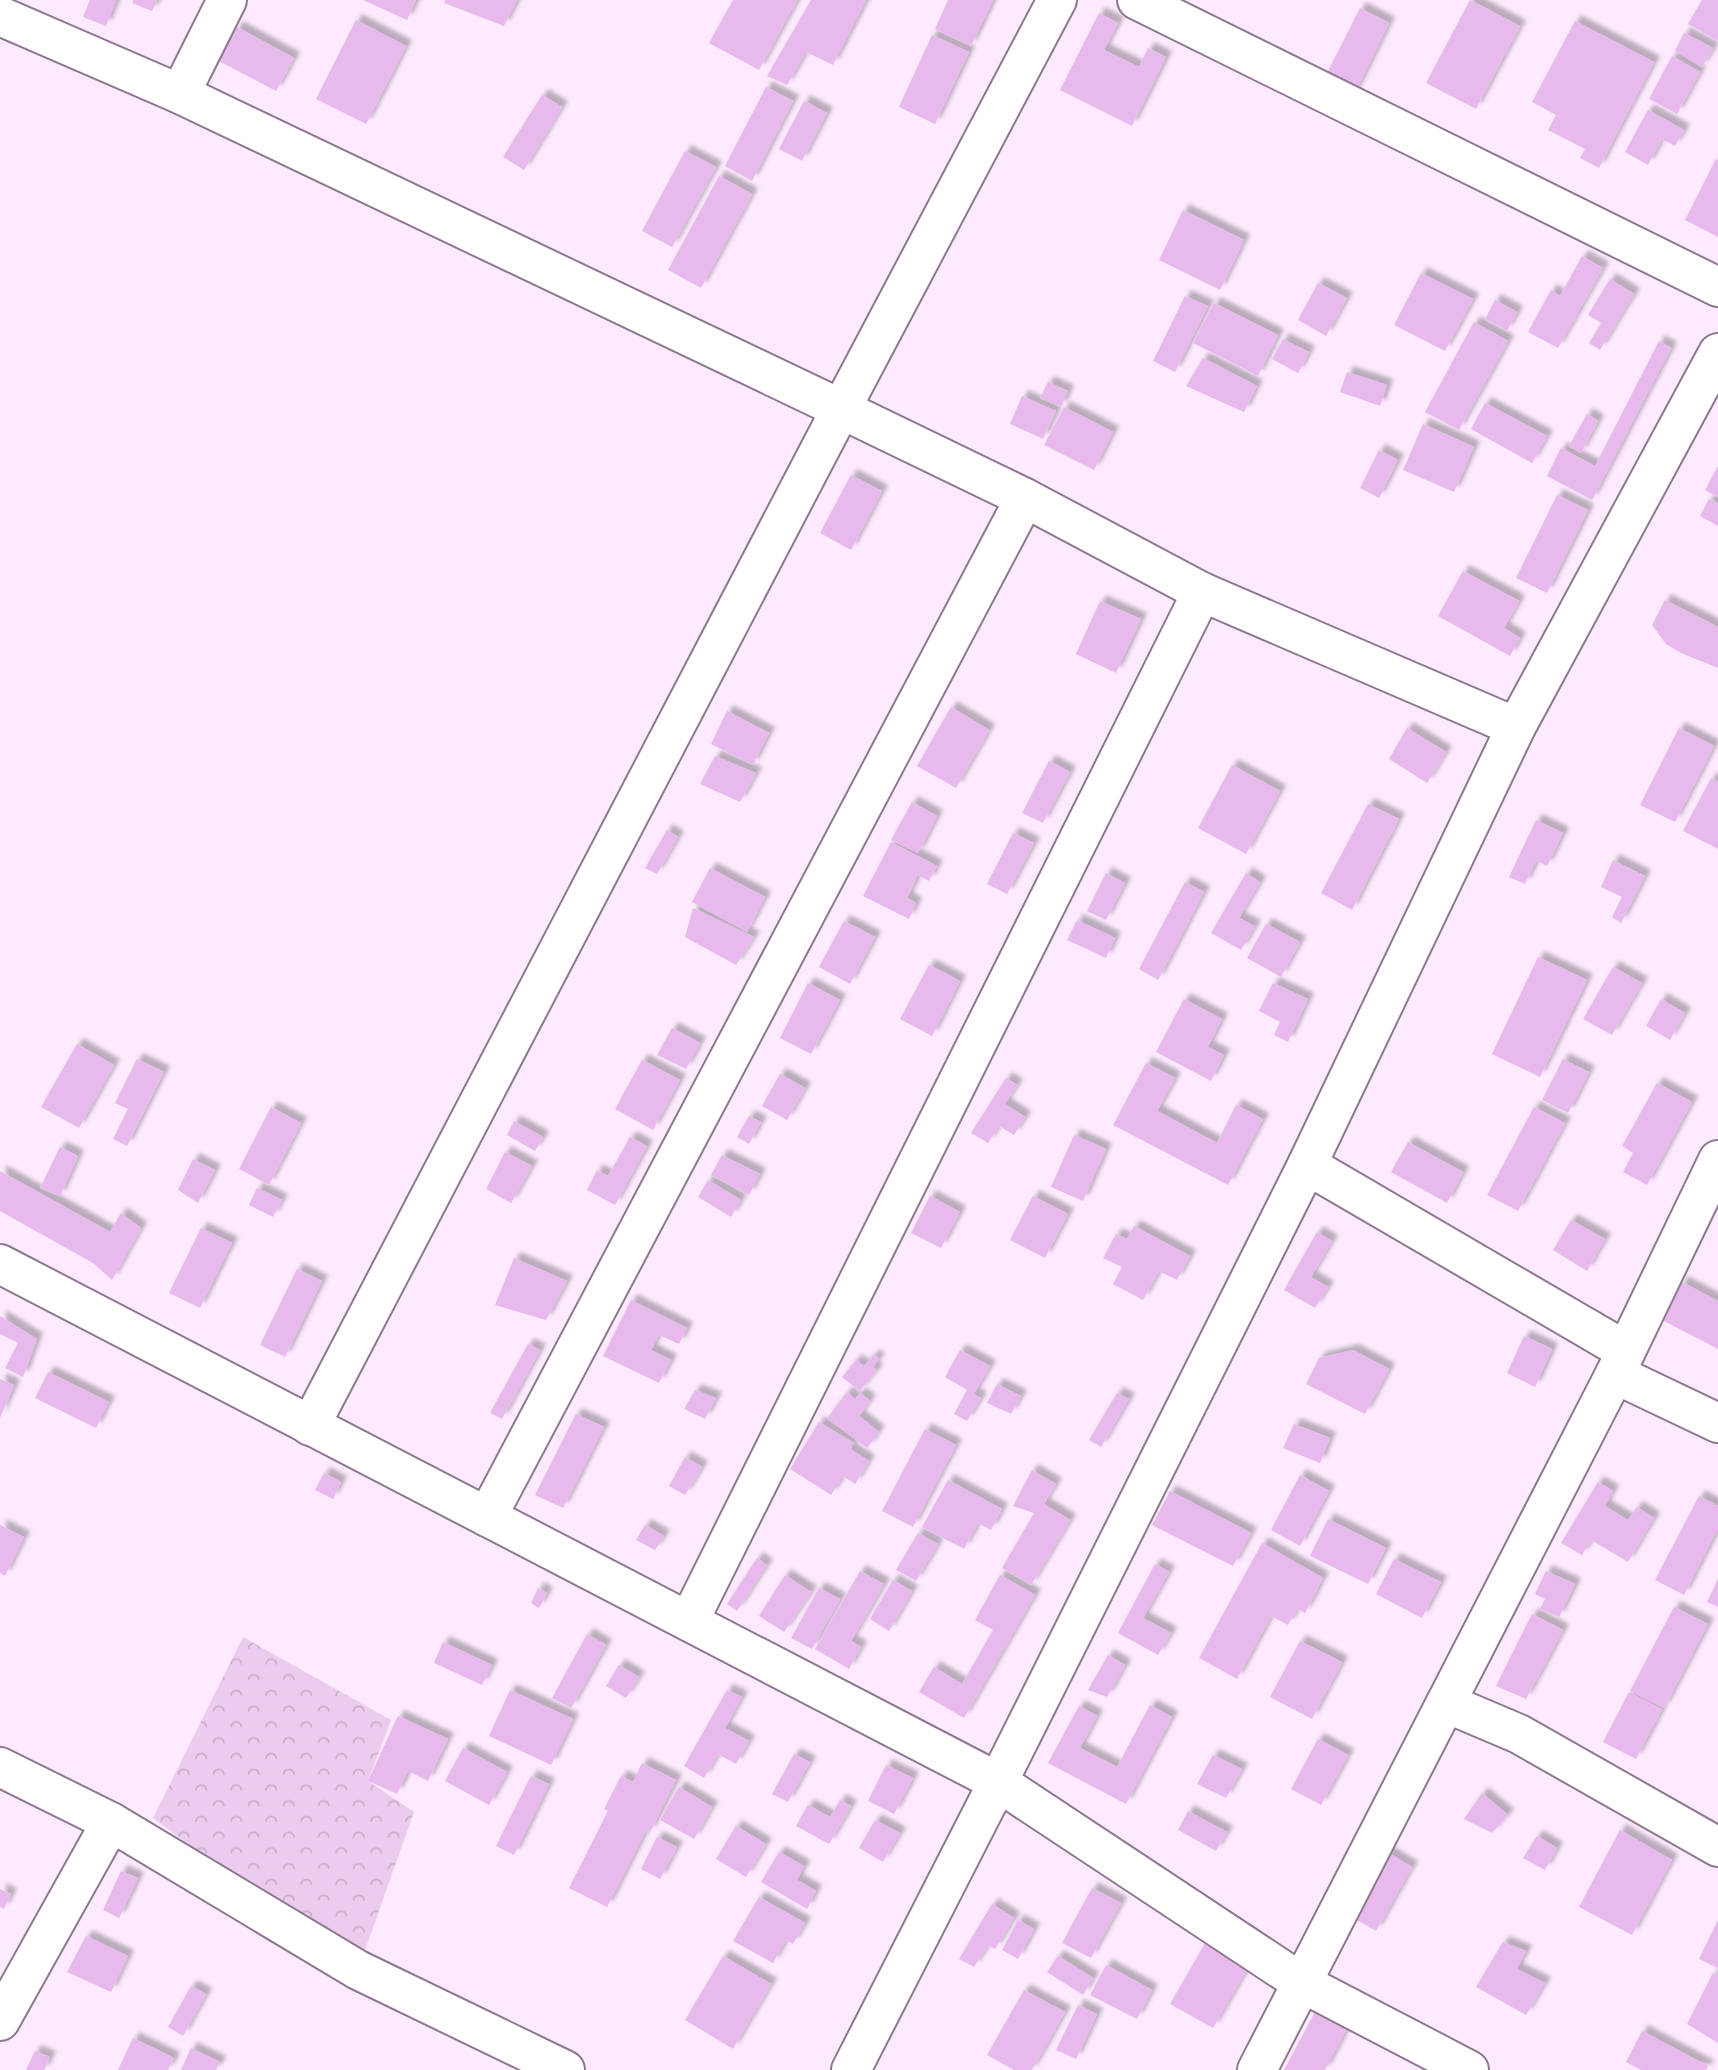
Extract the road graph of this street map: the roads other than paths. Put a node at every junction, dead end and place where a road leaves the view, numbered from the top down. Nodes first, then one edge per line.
1 (227, 0) edge
2 (1057, 0) edge
3 (1137, 0) edge
4 (0, 16) edge
5 (180, 94) junction
6 (1718, 287) edge
7 (1718, 354) edge
8 (841, 409) junction
9 (1025, 498) junction
10 (1202, 592) junction
11 (1516, 727) junction
12 (1718, 1160) edge
13 (1307, 1165) junction
14 (0, 1264) edge
15 (1620, 1363) junction
16 (1718, 1423) edge
17 (310, 1426) junction
18 (487, 1517) junction
19 (689, 1621) junction
20 (1446, 1703) junction
21 (0, 1767) edge
22 (998, 1782) junction
23 (111, 1822) junction
24 (1718, 1847) edge
25 (1302, 1983) junction
26 (0, 2021) edge
27 (565, 2070) edge
28 (851, 2070) edge
29 (1257, 2070) edge
30 (1469, 2070) edge

1 - 5 street
2 - 8 street
3 - 6 street
4 - 5 street
5 - 8 street
7 - 11 street
8 - 9 street
8 - 17 street
9 - 10 street
9 - 18 street
10 - 11 street
10 - 19 street
11 - 13 street
12 - 15 street
13 - 15 street
13 - 22 street
14 - 17 street
15 - 16 street
15 - 20 street
17 - 18 street
18 - 19 street
19 - 22 street
20 - 24 street
20 - 25 street
21 - 23 street
22 - 25 street
22 - 28 street
23 - 26 street
23 - 27 street
25 - 29 street
25 - 30 street

